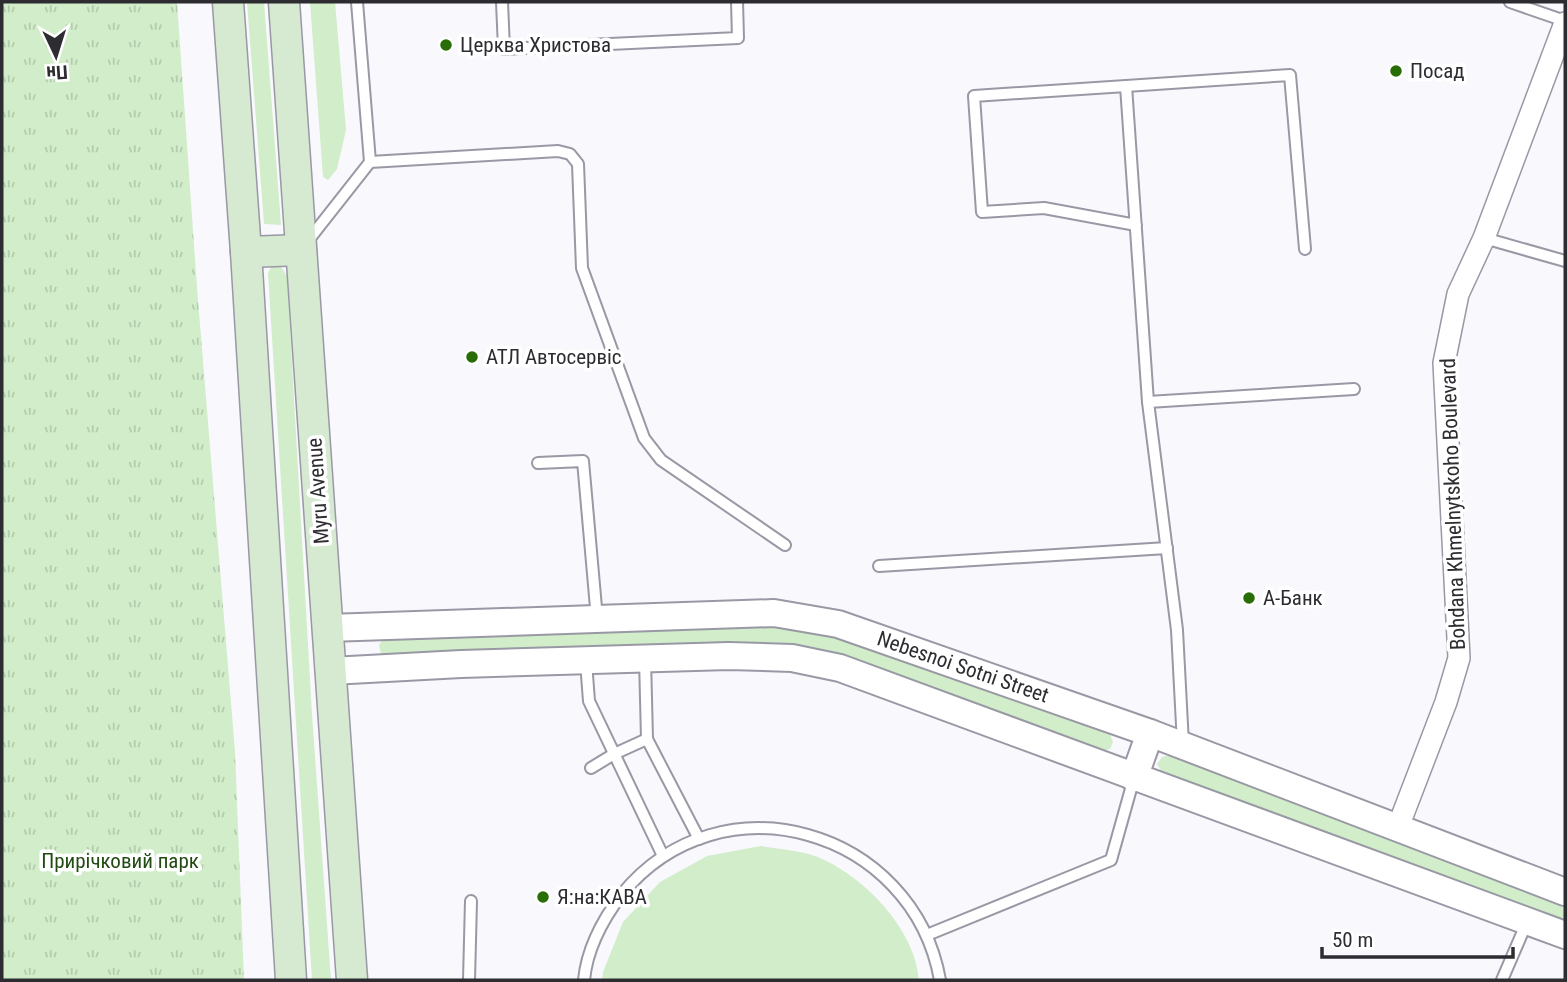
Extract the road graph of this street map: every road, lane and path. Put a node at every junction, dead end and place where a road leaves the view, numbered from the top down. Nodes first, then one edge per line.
1 (228, 2) edge
2 (284, 2) edge
3 (357, 2) edge
4 (502, 2) edge
5 (737, 2) edge
6 (1510, 2) edge
7 (1565, 22) edge
8 (1126, 86) junction
9 (370, 162) junction
10 (1136, 225) junction
11 (1484, 238) junction
12 (1306, 249) dead end
13 (301, 250) junction
14 (246, 252) junction
15 (1565, 261) edge
16 (1354, 389) dead end
17 (1149, 402) junction
18 (538, 463) dead end
19 (785, 545) dead end
20 (1167, 548) junction
21 (879, 566) dead end
22 (597, 619) junction
23 (328, 628) junction
24 (645, 658) junction
25 (586, 660) junction
26 (331, 671) junction
27 (1150, 733) junction
28 (648, 739) junction
29 (1184, 744) junction
30 (614, 754) junction
31 (591, 768) dead end
32 (1134, 778) junction
33 (1398, 827) junction
34 (699, 839) junction
35 (663, 856) junction
36 (1565, 892) edge
37 (471, 901) dead end
38 (1527, 922) junction
39 (927, 935) junction
40 (1565, 935) edge
41 (291, 980) edge
42 (352, 980) edge
43 (469, 980) edge
44 (584, 980) edge
45 (940, 980) edge
46 (1502, 980) edge

1 - 14 main road
2 - 13 main road, Myru Avenue
3 - 9 lane
4 - 5 lane
6 - 7 lane
7 - 11 street, Bohdana Khmelnytskoho Boulevard
8 - 10 lane
8 - 10 lane
8 - 12 lane
9 - 13 lane
9 - 19 lane
10 - 17 lane
11 - 15 lane
11 - 33 street, Bohdana Khmelnytskoho Boulevard
13 - 14 main road
13 - 23 main road, Myru Avenue
14 - 41 main road
16 - 17 lane
17 - 20 lane
18 - 22 lane
20 - 21 lane
20 - 29 lane
22 - 23 street, Nebesnoi Sotni Street
22 - 27 street, Nebesnoi Sotni Street
23 - 26 main road, Myru Avenue
24 - 25 street, Nebesnoi Sotni Street
24 - 28 lane
24 - 32 street, Nebesnoi Sotni Street
25 - 26 street, Nebesnoi Sotni Street
25 - 30 lane
26 - 42 main road, Myru Avenue
27 - 29 street, Nebesnoi Sotni Street
27 - 32 street
28 - 30 lane
28 - 34 lane
29 - 33 street, Nebesnoi Sotni Street
30 - 31 lane
30 - 35 lane
32 - 38 street, Nebesnoi Sotni Street
32 - 39 lane
33 - 36 street, Nebesnoi Sotni Street
34 - 35 lane
34 - 39 lane
35 - 44 lane
37 - 43 lane
38 - 40 street, Nebesnoi Sotni Street
38 - 46 lane
39 - 45 lane

